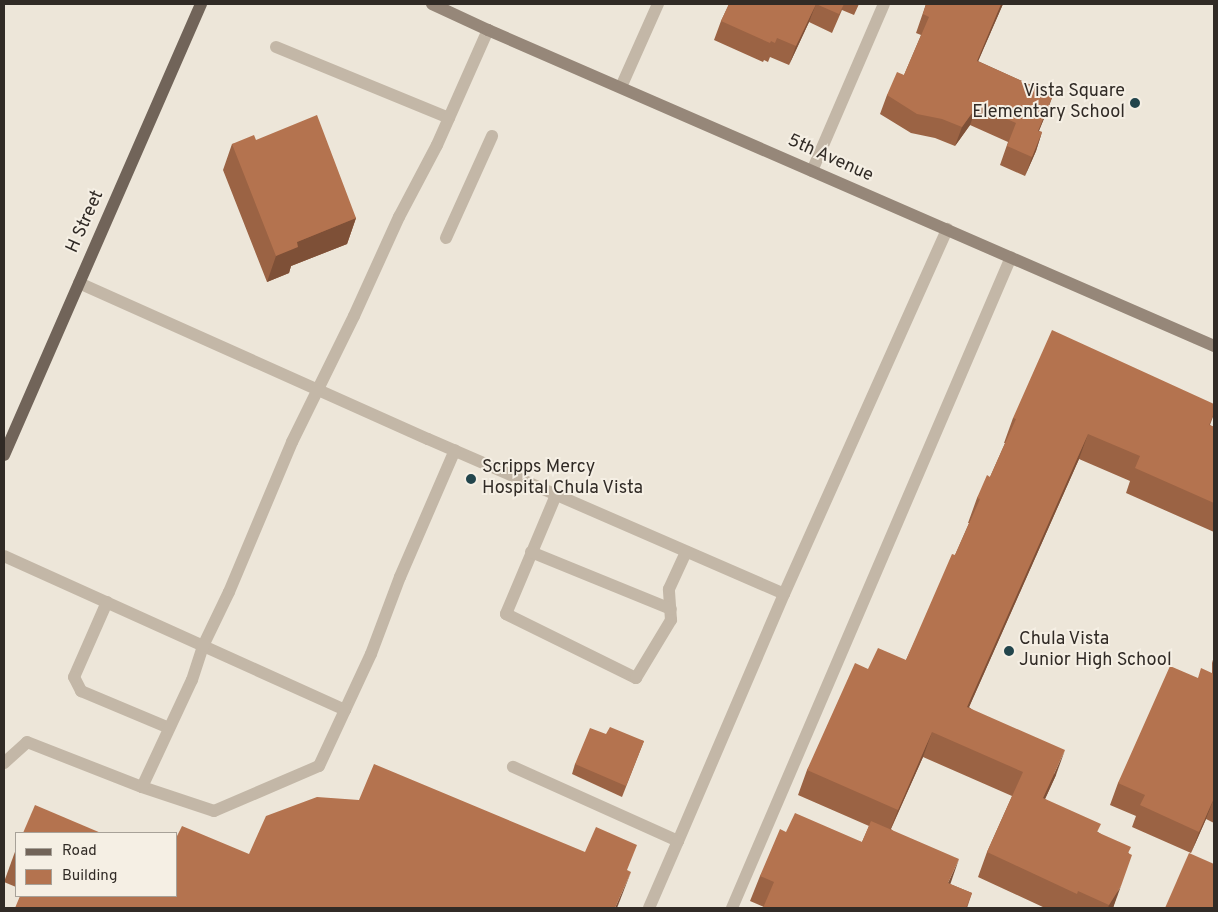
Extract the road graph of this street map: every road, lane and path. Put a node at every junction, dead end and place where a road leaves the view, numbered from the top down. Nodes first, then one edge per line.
1 (200, 4) edge
2 (433, 4) edge
3 (658, 4) edge
4 (884, 4) edge
5 (488, 30) junction
6 (276, 47) dead end
7 (621, 87) junction
8 (449, 118) junction
9 (492, 136) dead end
10 (812, 171) junction
11 (947, 229) junction
12 (446, 238) dead end
13 (1011, 257) junction
14 (79, 283) junction
15 (1214, 346) edge
16 (318, 390) junction
17 (455, 450) junction
18 (4, 455) edge
19 (556, 494) junction
20 (530, 552) junction
21 (686, 552) junction
22 (4, 556) edge
23 (784, 594) junction
24 (107, 602) junction
25 (670, 609) junction
26 (203, 646) junction
27 (345, 710) junction
28 (168, 728) junction
29 (4, 763) edge
30 (512, 767) dead end
31 (142, 787) junction
32 (678, 841) junction
33 (649, 908) edge
34 (732, 908) edge

1 - 14 main road, H Street
2 - 5 street, 5th Avenue
3 - 7 street
4 - 10 street
5 - 7 street, 5th Avenue
5 - 8 street
6 - 8 street
7 - 10 street, 5th Avenue
8 - 16 street
9 - 12 street
10 - 11 street, 5th Avenue
11 - 13 street, 5th Avenue
11 - 23 street
13 - 15 street, 5th Avenue
13 - 34 street
14 - 16 street
14 - 18 main road, H Street
16 - 17 street
16 - 26 street
17 - 19 street
17 - 27 street
19 - 20 street
19 - 21 street
20 - 25 street
20 - 25 street
21 - 23 street
21 - 25 street
22 - 24 street
23 - 32 street
24 - 26 street
24 - 28 street
26 - 27 street
26 - 28 street
27 - 31 street
28 - 31 street
29 - 31 street
30 - 32 street
32 - 33 street

